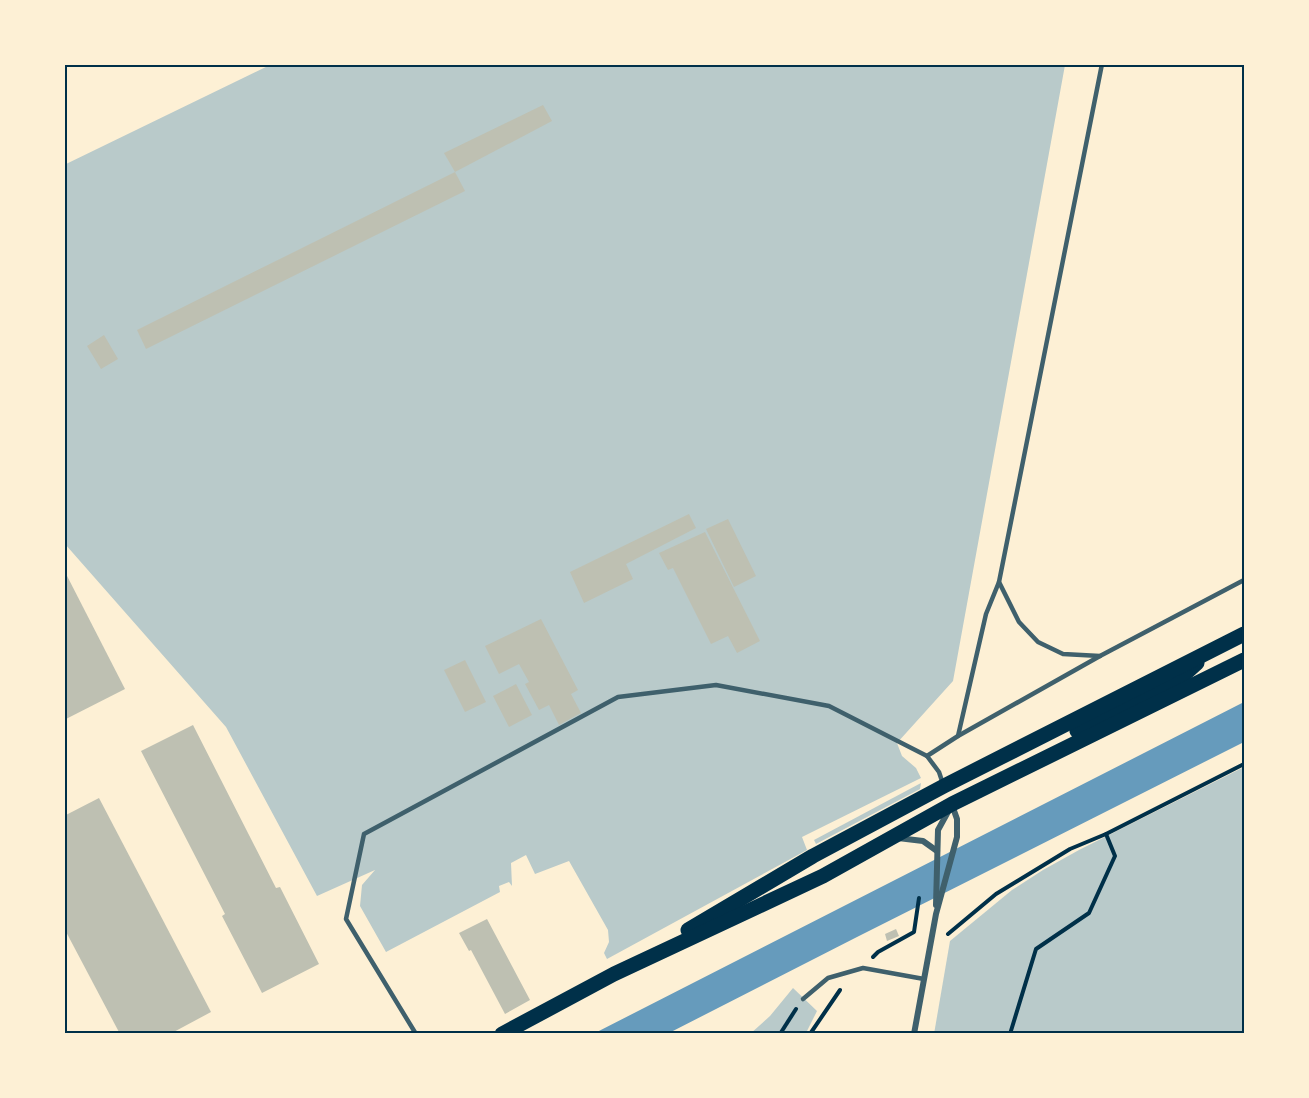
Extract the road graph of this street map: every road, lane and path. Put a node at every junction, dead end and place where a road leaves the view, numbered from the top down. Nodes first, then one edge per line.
1 (1102, 64) edge
2 (1245, 580) edge
3 (999, 582) junction
4 (1245, 634) edge
5 (1100, 656) junction
6 (1245, 660) edge
7 (958, 736) junction
8 (927, 756) junction
9 (1245, 764) edge
10 (948, 795) junction
11 (1106, 834) junction
12 (892, 838) junction
13 (937, 851) junction
14 (867, 853) junction
15 (936, 914) junction
16 (930, 946) junction
17 (614, 974) junction
18 (924, 979) junction
19 (803, 999) joint
20 (416, 1034) edge
21 (502, 1034) edge
22 (780, 1034) edge
23 (914, 1034) edge
24 (1010, 1034) edge

1 - 3 lane
2 - 5 lane
3 - 5 lane
3 - 7 lane
4 - 10 main road
5 - 7 lane
6 - 10 main road
7 - 8 lane
8 - 10 lane
8 - 20 lane
9 - 11 path
10 - 12 main road
10 - 13 street
10 - 14 main road
10 - 15 street
10 - 17 main road
11 - 16 path
11 - 24 path
12 - 13 street
12 - 14 main road
13 - 15 street
14 - 17 main road
15 - 16 street
16 - 18 street
17 - 21 main road
18 - 19 lane
18 - 23 street
19 - 22 path

